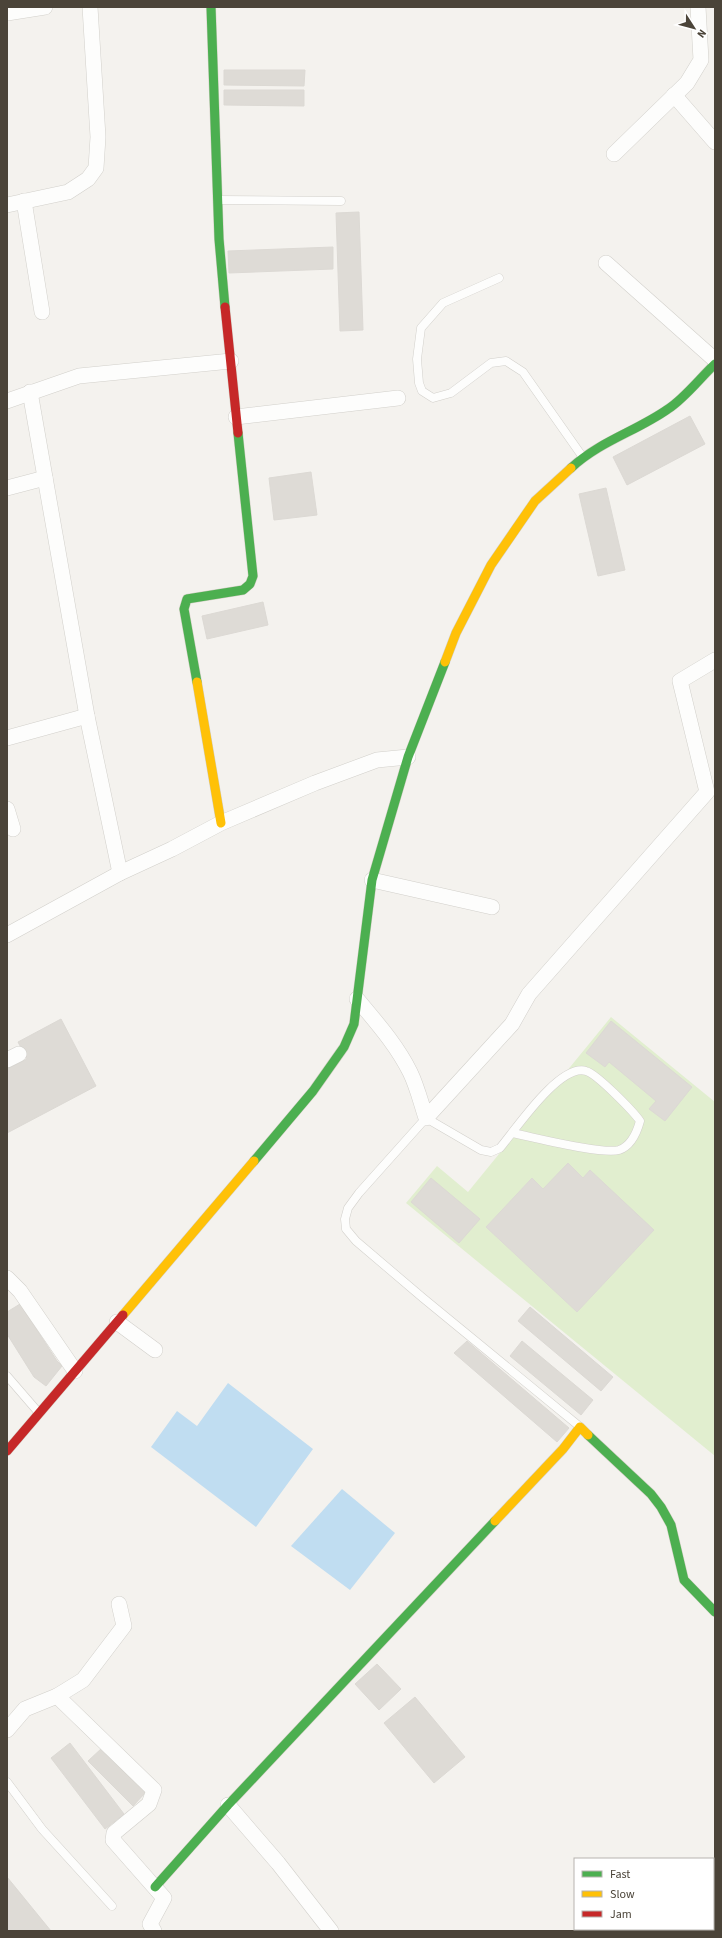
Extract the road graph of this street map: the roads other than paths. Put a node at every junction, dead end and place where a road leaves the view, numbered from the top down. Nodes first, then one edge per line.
1 (45, 7) edge
2 (90, 7) edge
3 (211, 7) edge
4 (698, 7) edge
5 (7, 13) edge
6 (674, 95) junction
7 (715, 142) edge
8 (614, 154) dead end
9 (218, 200) junction
10 (24, 201) junction
11 (341, 201) dead end
12 (7, 205) edge
13 (606, 263) dead end
14 (499, 278) dead end
15 (42, 312) dead end
16 (715, 360) edge
17 (231, 361) junction
18 (715, 364) edge
19 (30, 392) junction
20 (398, 398) dead end
21 (7, 401) edge
22 (236, 417) junction
23 (583, 457) junction
24 (45, 478) junction
25 (7, 488) edge
26 (715, 660) edge
27 (86, 716) junction
28 (7, 738) edge
29 (408, 757) junction
30 (7, 809) edge
31 (221, 823) junction
32 (13, 829) dead end
33 (120, 872) junction
34 (372, 880) junction
35 (492, 907) dead end
36 (7, 935) edge
37 (357, 999) junction
38 (426, 1118) junction
39 (512, 1133) junction
40 (7, 1278) edge
41 (117, 1322) junction
42 (155, 1350) dead end
43 (76, 1370) junction
44 (7, 1376) edge
45 (39, 1413) junction
46 (580, 1427) junction
47 (7, 1451) edge
48 (119, 1604) dead end
49 (715, 1612) edge
50 (57, 1696) junction
51 (7, 1730) edge
52 (7, 1782) edge
53 (228, 1806) junction
54 (155, 1887) junction
55 (112, 1906) dead end
56 (154, 1931) edge
57 (331, 1931) edge

1 - 5 street
2 - 10 street
3 - 9 street
4 - 6 street
6 - 7 street
6 - 8 street
9 - 11 lane
9 - 17 street
10 - 12 street
10 - 15 street
13 - 16 street
14 - 23 lane
17 - 19 street
17 - 22 street
18 - 23 street
19 - 21 street
19 - 24 street
20 - 22 street
22 - 31 street
23 - 29 street
24 - 25 street
24 - 27 street
26 - 38 street
27 - 28 street
27 - 33 street
29 - 31 street
29 - 34 street
30 - 32 street
31 - 33 street
33 - 36 street
34 - 35 street
34 - 37 street
37 - 38 street
37 - 41 street
38 - 39 lane
38 - 46 lane
39 - 39 lane
40 - 43 street
41 - 42 street
41 - 43 street
43 - 45 street
44 - 45 lane
45 - 47 street
46 - 49 street
46 - 53 street
48 - 50 street
50 - 51 street
50 - 54 street
52 - 55 lane
53 - 54 street
53 - 57 street
54 - 56 street

